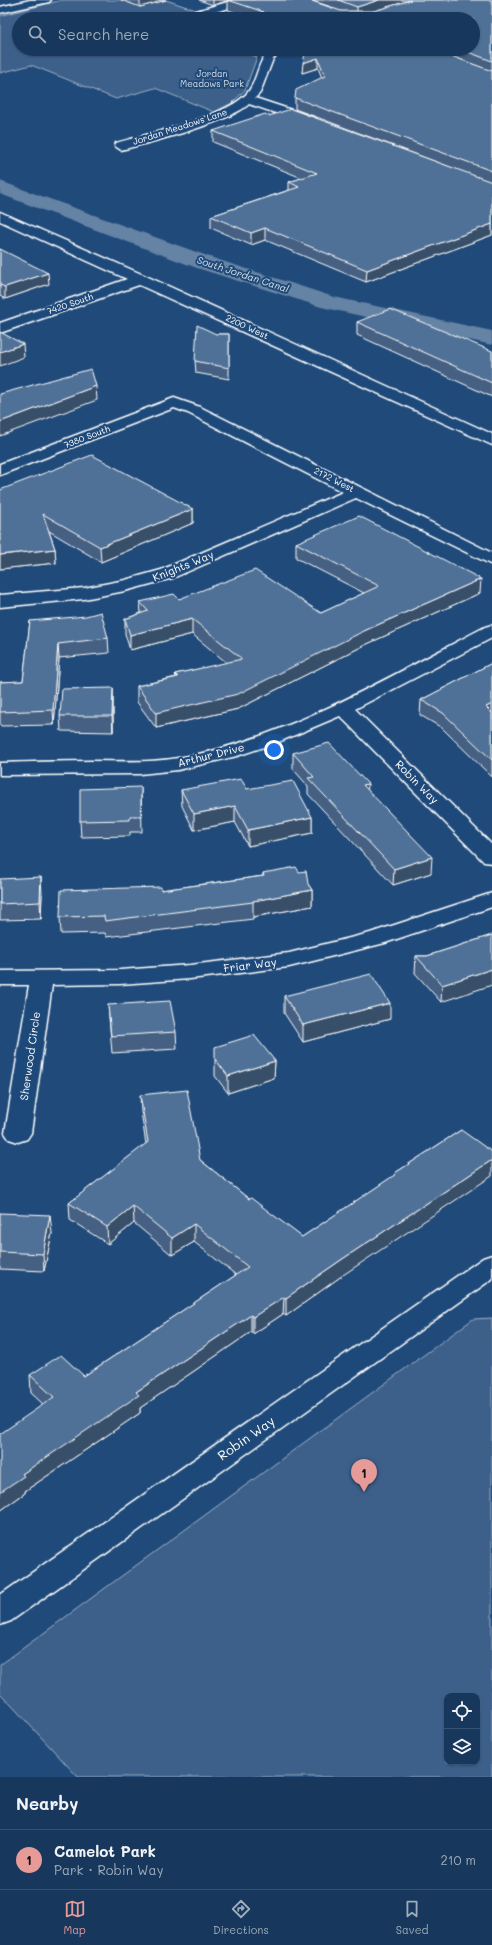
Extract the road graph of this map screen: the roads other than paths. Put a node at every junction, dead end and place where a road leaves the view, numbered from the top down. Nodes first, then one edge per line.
1 (45, 0) edge
2 (248, 0) edge
3 (0, 10) edge
4 (204, 12) edge
5 (270, 56) edge
6 (248, 100) junction
7 (321, 125) edge
8 (121, 146) dead end
9 (0, 216) edge
10 (141, 280) junction
11 (0, 328) edge
12 (174, 403) joint
13 (492, 440) edge
14 (0, 470) edge
15 (356, 492) junction
16 (492, 560) edge
17 (0, 601) edge
18 (492, 631) edge
19 (342, 707) junction
20 (0, 768) edge
21 (492, 857) edge
22 (492, 900) edge
23 (0, 978) edge
24 (41, 978) junction
25 (18, 1133) dead end
26 (492, 1265) edge
27 (0, 1612) edge

1 - 3 street
2 - 4 street
5 - 6 street, Jordan Meadows Lane
6 - 7 street
6 - 8 street, Jordan Meadows Lane
9 - 10 street, 2200 West
10 - 11 street, 7420 South
10 - 13 street, 2200 West
12 - 14 street, 7380 South
12 - 15 street, 2172 West
15 - 16 street, 2172 West
15 - 17 street, Knights Way
18 - 19 street, Arthur Drive
19 - 20 street, Arthur Drive
19 - 21 street, Robin Way
22 - 24 street, Friar Way
23 - 24 street, Friar Way
24 - 25 street, Sherwood Circle
26 - 27 street, Robin Way

